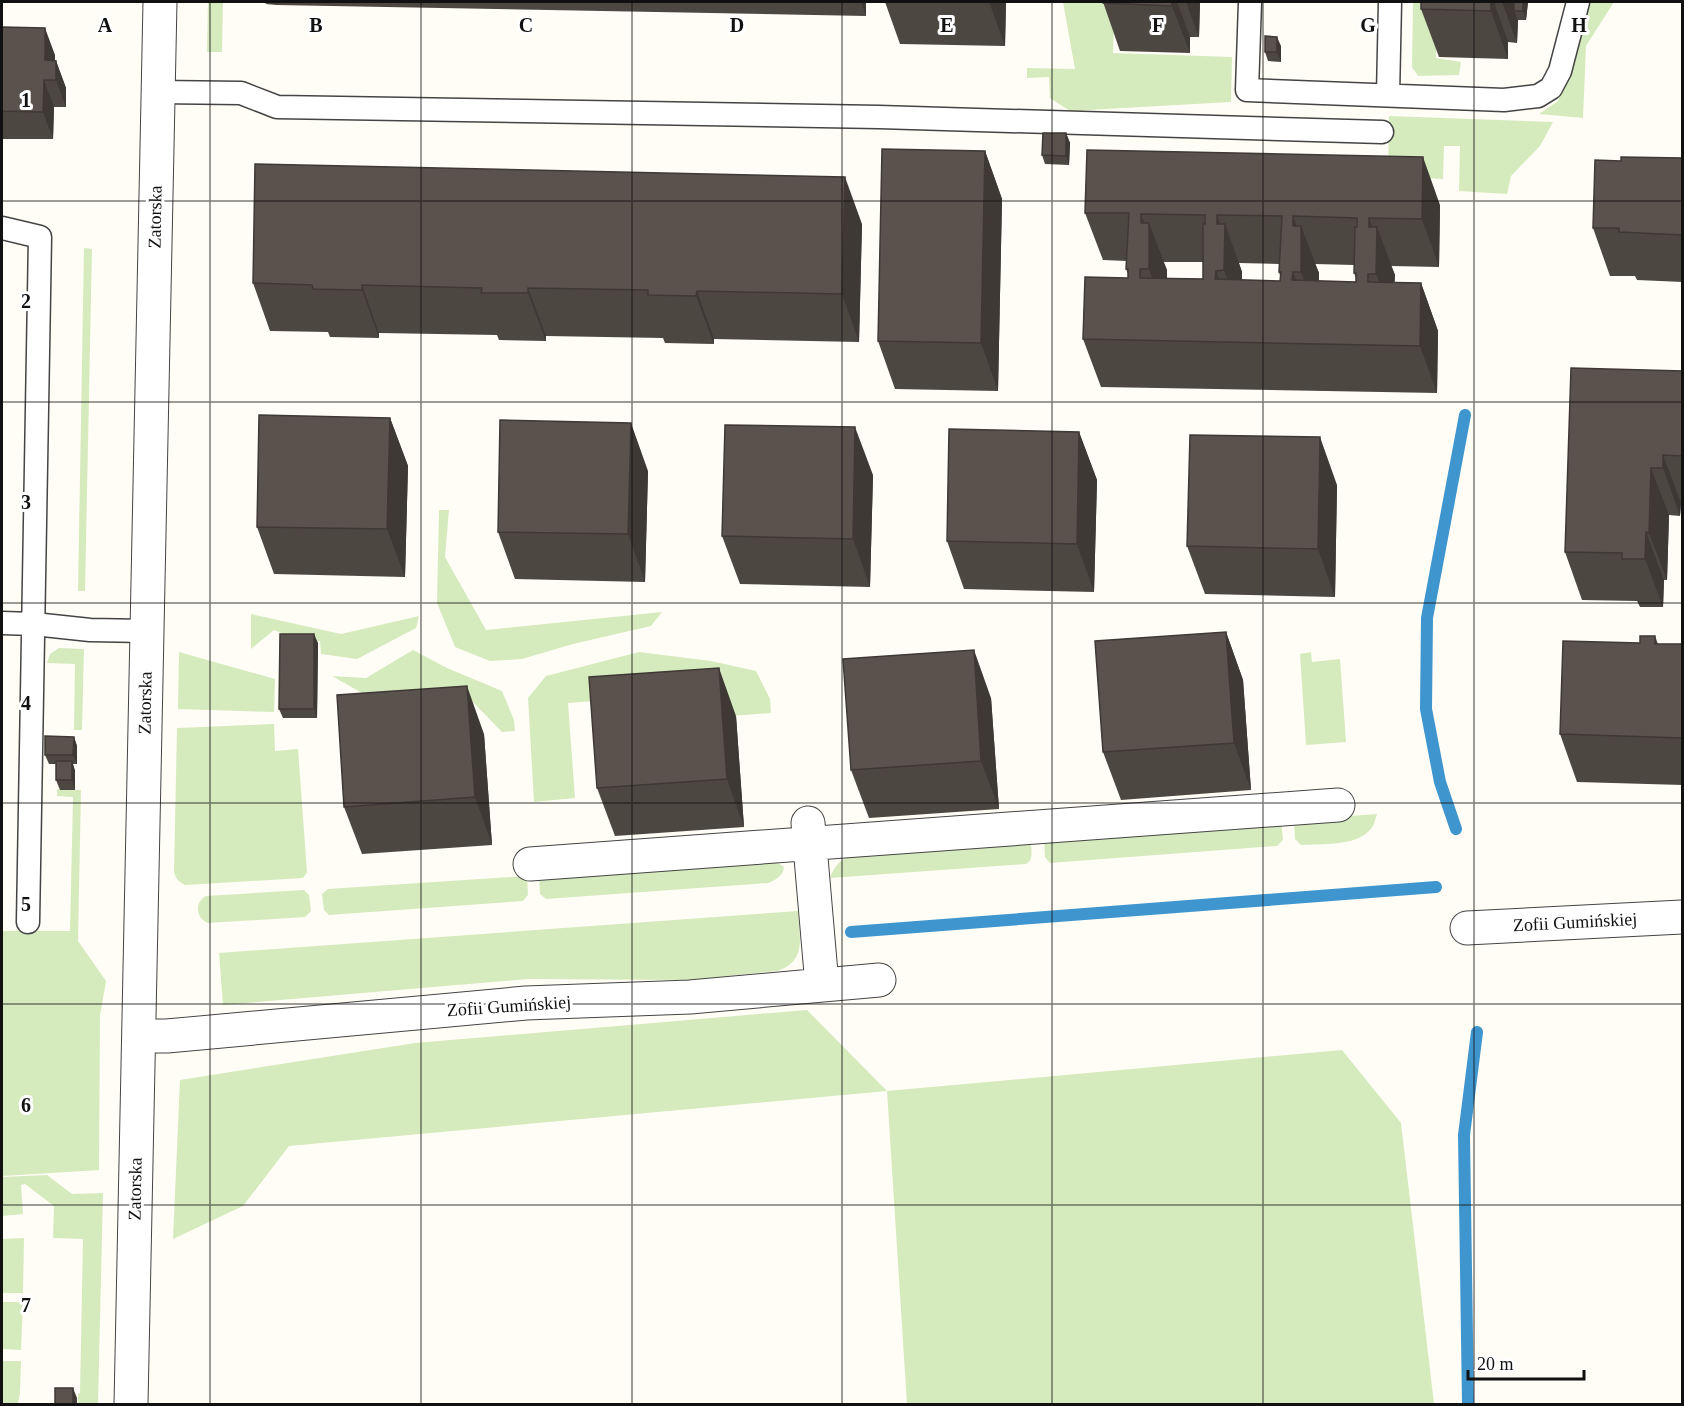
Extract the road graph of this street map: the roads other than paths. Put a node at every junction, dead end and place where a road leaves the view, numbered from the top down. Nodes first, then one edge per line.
1 (160, 2) edge
2 (1250, 2) edge
3 (1390, 2) edge
4 (1578, 2) edge
5 (158, 92) junction
6 (1388, 95) junction
7 (1382, 132) dead end
8 (2, 228) edge
9 (2, 622) edge
10 (34, 624) junction
11 (146, 631) junction
12 (1338, 805) dead end
13 (809, 833) junction
14 (530, 864) dead end
15 (1683, 917) edge
16 (28, 922) dead end
17 (1467, 928) dead end
18 (879, 980) dead end
19 (822, 985) junction
20 (139, 1036) junction
21 (131, 1404) edge

1 - 5 street, Zatorska
2 - 6 lane
3 - 6 lane
4 - 6 lane
5 - 7 lane
5 - 11 street, Zatorska
8 - 10 lane
9 - 10 lane
10 - 11 lane
10 - 16 lane
11 - 20 street, Zatorska
12 - 13 street
13 - 14 street
13 - 19 street
15 - 17 street, Zofii Gumińskiej
18 - 19 street, Zofii Gumińskiej
19 - 20 street, Zofii Gumińskiej
20 - 21 street, Zatorska

